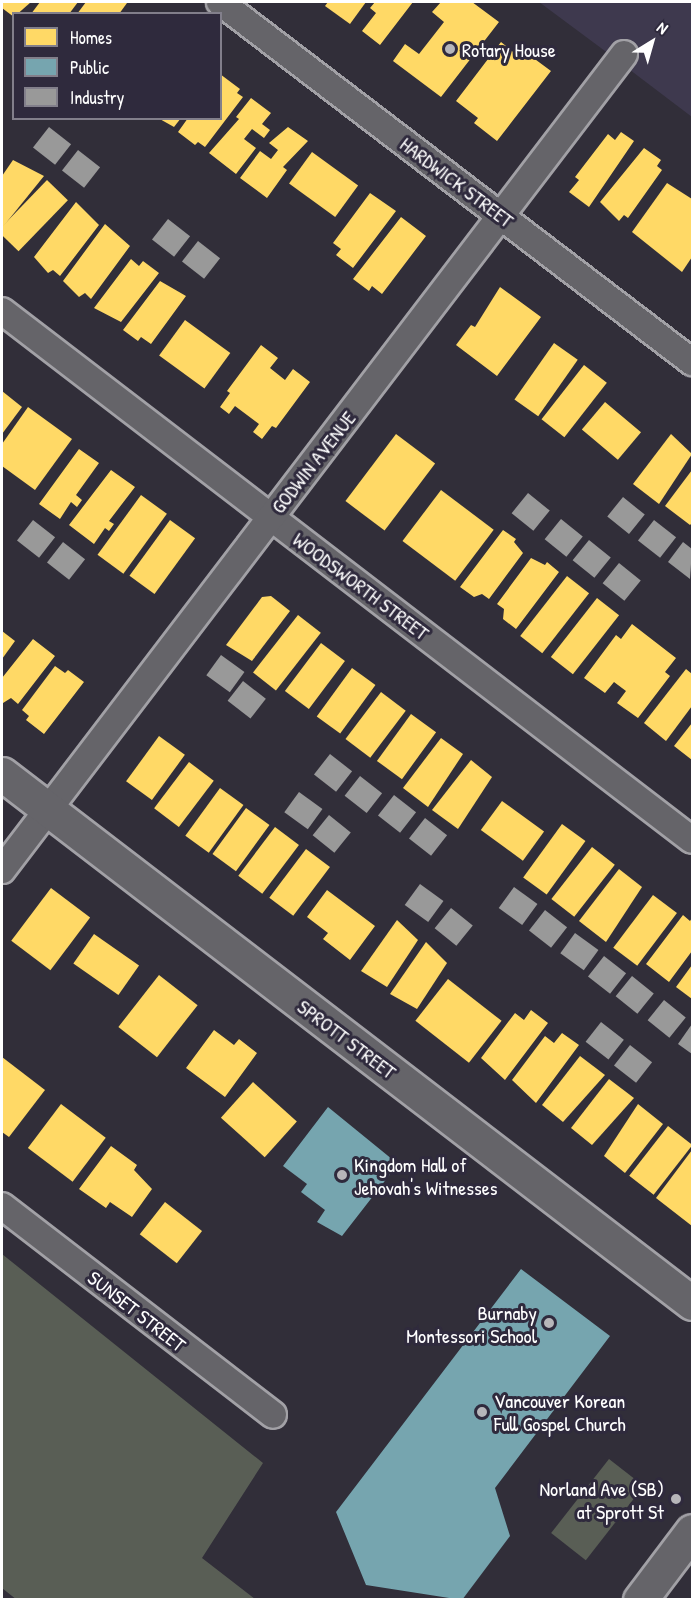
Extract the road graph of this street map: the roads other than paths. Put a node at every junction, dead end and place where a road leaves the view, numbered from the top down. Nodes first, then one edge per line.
1 (220, 2) edge
2 (624, 54) dead end
3 (503, 217) junction
4 (2, 311) edge
5 (693, 362) edge
6 (270, 517) junction
7 (2, 774) edge
8 (46, 809) junction
9 (693, 840) edge
10 (2, 870) edge
11 (2, 1206) edge
12 (693, 1303) edge
13 (273, 1415) dead end
14 (693, 1531) edge
15 (640, 1599) edge

1 - 3 street, HARDWICK STREET
2 - 3 street, GODWIN AVENUE
3 - 5 street, HARDWICK STREET
3 - 6 street, GODWIN AVENUE
4 - 6 street, WOODSWORTH STREET
6 - 8 street, GODWIN AVENUE
6 - 9 street, WOODSWORTH STREET
7 - 8 main road, SPROTT STREET
8 - 10 street, GODWIN AVENUE
8 - 12 main road, SPROTT STREET
11 - 13 street, SUNSET STREET
14 - 15 main road

